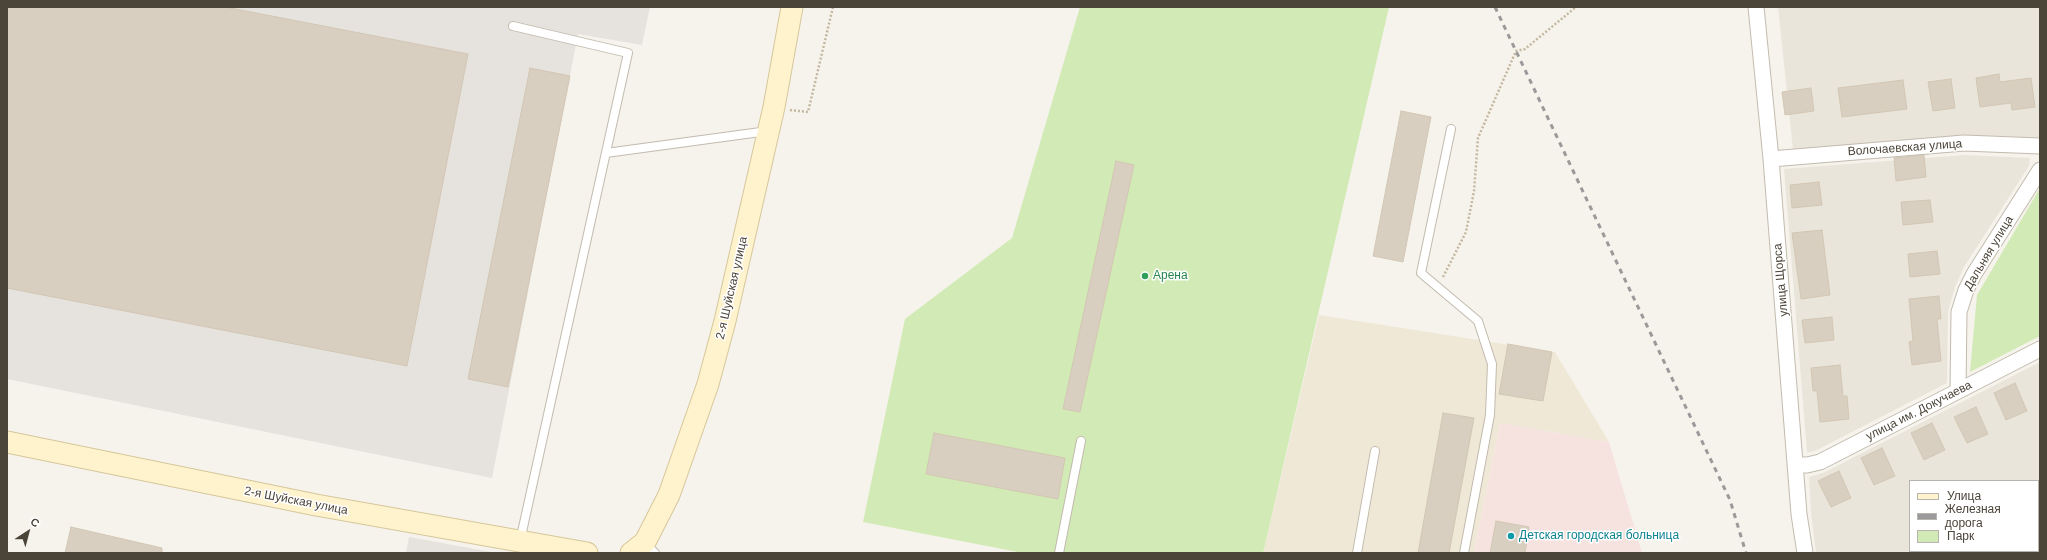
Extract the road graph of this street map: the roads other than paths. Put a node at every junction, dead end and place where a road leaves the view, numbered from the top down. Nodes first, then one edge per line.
1 (792, 7) edge
2 (1756, 7) edge
3 (513, 26) dead end
4 (1451, 129) dead end
5 (769, 131) junction
6 (2040, 146) edge
7 (606, 153) junction
8 (1771, 159) junction
9 (2040, 170) edge
10 (2040, 349) edge
11 (1958, 390) junction
12 (1081, 441) dead end
13 (7, 442) edge
14 (1375, 450) dead end
15 (1796, 465) junction
16 (520, 542) junction
17 (643, 549) edge
18 (587, 553) edge
19 (1059, 553) edge
20 (1356, 553) edge
21 (1464, 553) edge
22 (1805, 553) edge

1 - 5 street, 2-я Шуйская улица
2 - 8 street, улица Щорса
3 - 7 lane
4 - 21 lane
5 - 7 lane
5 - 17 street, 2-я Шуйская улица
6 - 8 street, Волочаевская улица
7 - 16 lane
8 - 15 street, улица Щорса
9 - 11 street, Дальняя улица
10 - 11 street, улица им. Докучаева
11 - 15 street, улица им. Докучаева
12 - 19 lane
13 - 16 street, 2-я Шуйская улица
14 - 20 lane
15 - 22 street, улица Щорса
16 - 18 street, 2-я Шуйская улица

